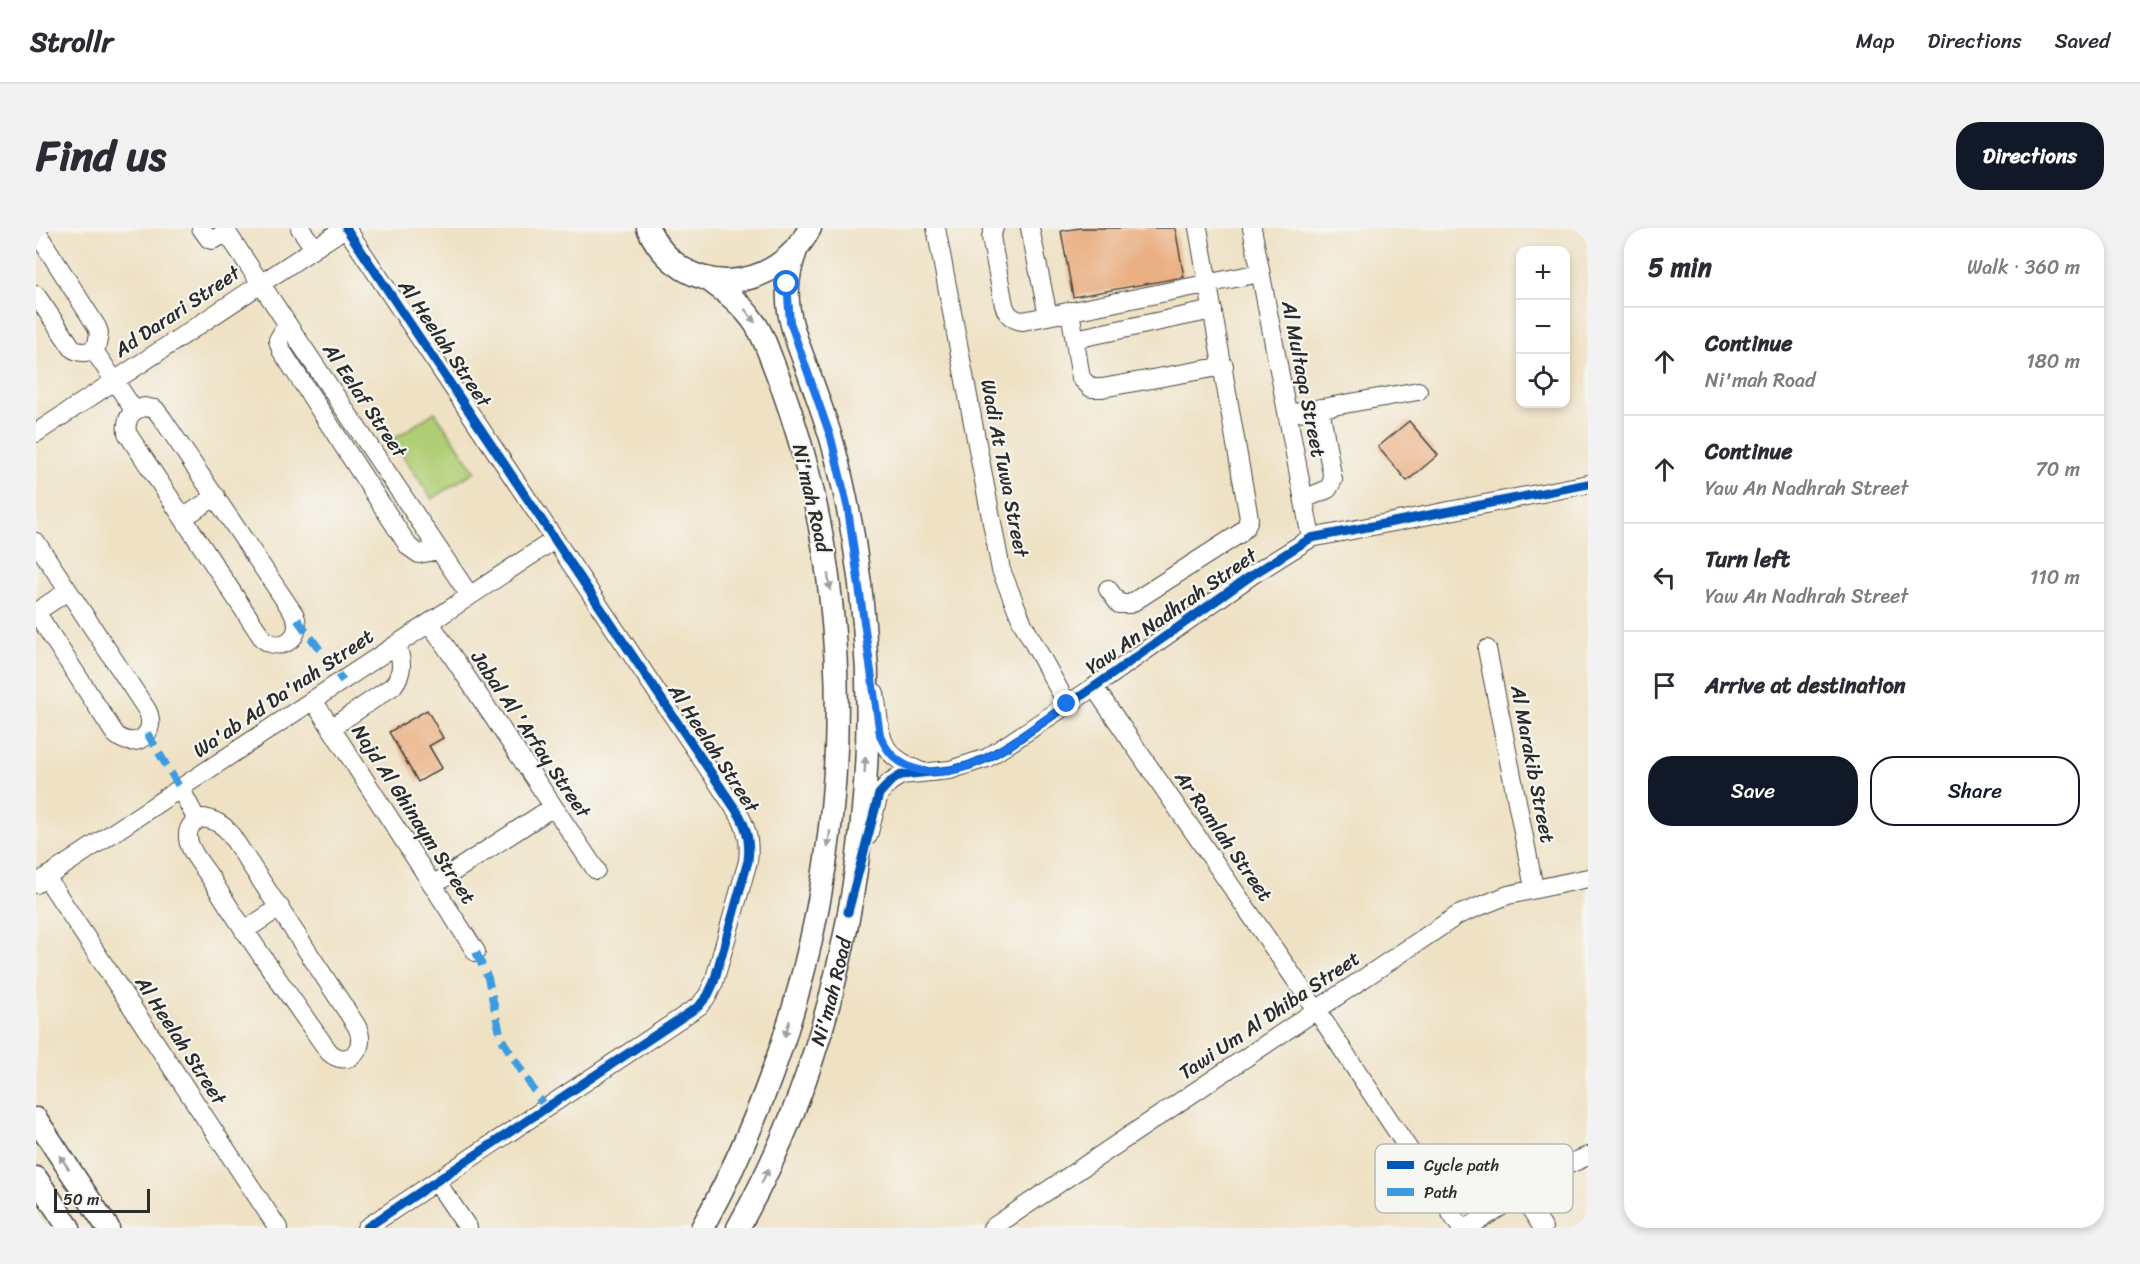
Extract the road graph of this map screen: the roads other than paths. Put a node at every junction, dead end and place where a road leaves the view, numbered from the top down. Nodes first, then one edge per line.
1 (201, 228) edge
2 (300, 228) edge
3 (345, 228) edge
4 (648, 228) edge
5 (810, 228) edge
6 (936, 228) edge
7 (994, 228) edge
8 (1030, 228) edge
9 (1198, 228) edge
10 (1252, 228) edge
11 (226, 231) edge
12 (39, 244) edge
13 (314, 248) junction
14 (797, 248) junction
15 (1260, 273) junction
16 (706, 278) junction
17 (261, 282) junction
18 (1208, 283) junction
19 (36, 295) edge
20 (1213, 310) junction
21 (1070, 311) junction
22 (1048, 316) junction
23 (1075, 339) junction
24 (93, 349) junction
25 (1224, 366) junction
26 (115, 381) junction
27 (1418, 391) dead end
28 (1320, 408) junction
29 (134, 410) junction
30 (1288, 414) junction
31 (36, 433) edge
32 (1588, 484) edge
33 (216, 496) junction
34 (1304, 499) junction
35 (183, 518) junction
36 (1311, 538) junction
37 (554, 540) junction
38 (36, 542) edge
39 (1108, 589) dead end
40 (68, 591) junction
41 (470, 596) junction
42 (36, 612) edge
43 (430, 623) junction
44 (863, 626) junction
45 (397, 645) junction
46 (1487, 649) dead end
47 (1094, 687) junction
48 (313, 700) junction
49 (1067, 704) junction
50 (331, 728) junction
51 (922, 772) junction
52 (180, 788) junction
53 (553, 807) junction
54 (198, 820) junction
55 (596, 870) dead end
56 (1588, 878) edge
57 (41, 880) edge
58 (433, 885) junction
59 (1534, 888) junction
60 (280, 908) junction
61 (848, 912) junction
62 (244, 932) junction
63 (476, 952) dead end
64 (1317, 1011) junction
65 (36, 1119) edge
66 (1405, 1144) edge
67 (1588, 1156) edge
68 (1573, 1162) edge
69 (36, 1178) edge
70 (436, 1182) junction
71 (1451, 1213) edge
72 (1491, 1213) edge
73 (1533, 1213) edge
74 (69, 1228) edge
75 (108, 1228) edge
76 (278, 1228) edge
77 (366, 1228) edge
78 (468, 1228) edge
79 (702, 1228) edge
80 (738, 1228) edge
81 (992, 1228) edge
82 (1461, 1228) edge
83 (1467, 1228) edge
84 (1543, 1228) edge

1 - 11 street
2 - 13 street
3 - 13 street, Ad Darari Street
3 - 37 street, Al Heelah Street
4 - 16 main road
5 - 14 main road
6 - 49 street, Wadi At Tuwa Street
7 - 22 street
8 - 22 street
9 - 18 street
10 - 15 street, Al Multaqa Street
11 - 17 street, Al Eelaf Street
12 - 24 street
13 - 17 street, Ad Darari Street
14 - 16 main road
14 - 44 main road, Ni'mah Road
15 - 18 street
15 - 30 street, Al Multaqa Street
16 -> 79 main road, Ni'mah Road
17 - 26 street, Ad Darari Street
17 - 41 street, Al Eelaf Street
18 - 20 street
18 - 21 street
19 - 24 street
20 - 23 street
20 - 25 street
21 - 22 street
21 - 23 street
23 - 25 street
24 - 26 street
25 - 39 street
26 - 29 street
26 - 31 street, Ad Darari Street
27 - 28 street
28 - 30 street
28 - 34 street
29 - 33 street
29 - 35 street
30 - 34 street, Al Multaqa Street
32 - 36 street, Yaw An Nadhrah Street
33 - 35 street
33 - 35 street
34 - 36 street, Al Multaqa Street
36 - 47 street, Yaw An Nadhrah Street
37 - 41 street, Wa'ab Ad Da'nah Street
37 - 70 street, Al Heelah Street
38 - 40 street
40 - 42 street
40 - 42 street
41 - 43 street, Wa'ab Ad Da'nah Street
43 - 45 street, Wa'ab Ad Da'nah Street
43 - 53 street, Jabal Al 'Arfay Street
44 - 51 street
61 -> 44 main road, Ni'mah Road
45 - 48 street, Wa'ab Ad Da'nah Street
45 - 50 street
46 - 59 street, Al Marakib Street
47 - 49 street, Yaw An Nadhrah Street
47 - 64 street, Ar Ramlah Street
48 - 50 street, Najd Al Ghinaym Street
48 - 52 street, Wa'ab Ad Da'nah Street
49 - 51 street, Yaw An Nadhrah Street
50 - 58 street, Najd Al Ghinaym Street
51 - 61 street, Yaw An Nadhrah Street
52 - 54 street
52 - 57 street, Wa'ab Ad Da'nah Street
53 - 55 street, Jabal Al 'Arfay Street
53 - 58 street
54 - 60 street
54 - 62 street
56 - 59 street, Tawi Um Al Dhiba Street
57 - 76 street, Al Heelah Street
58 - 63 street, Najd Al Ghinaym Street
59 - 64 street, Tawi Um Al Dhiba Street
60 - 62 street
60 - 62 street
80 -> 61 main road, Ni'mah Road
64 - 66 street, Ar Ramlah Street
64 - 81 street, Tawi Um Al Dhiba Street
75 -> 65 main road
67 - 68 street
69 - 74 main road
70 - 77 street, Al Heelah Street
70 - 78 street
71 - 82 street, Ar Ramlah Street
72 - 83 street
73 - 84 street

